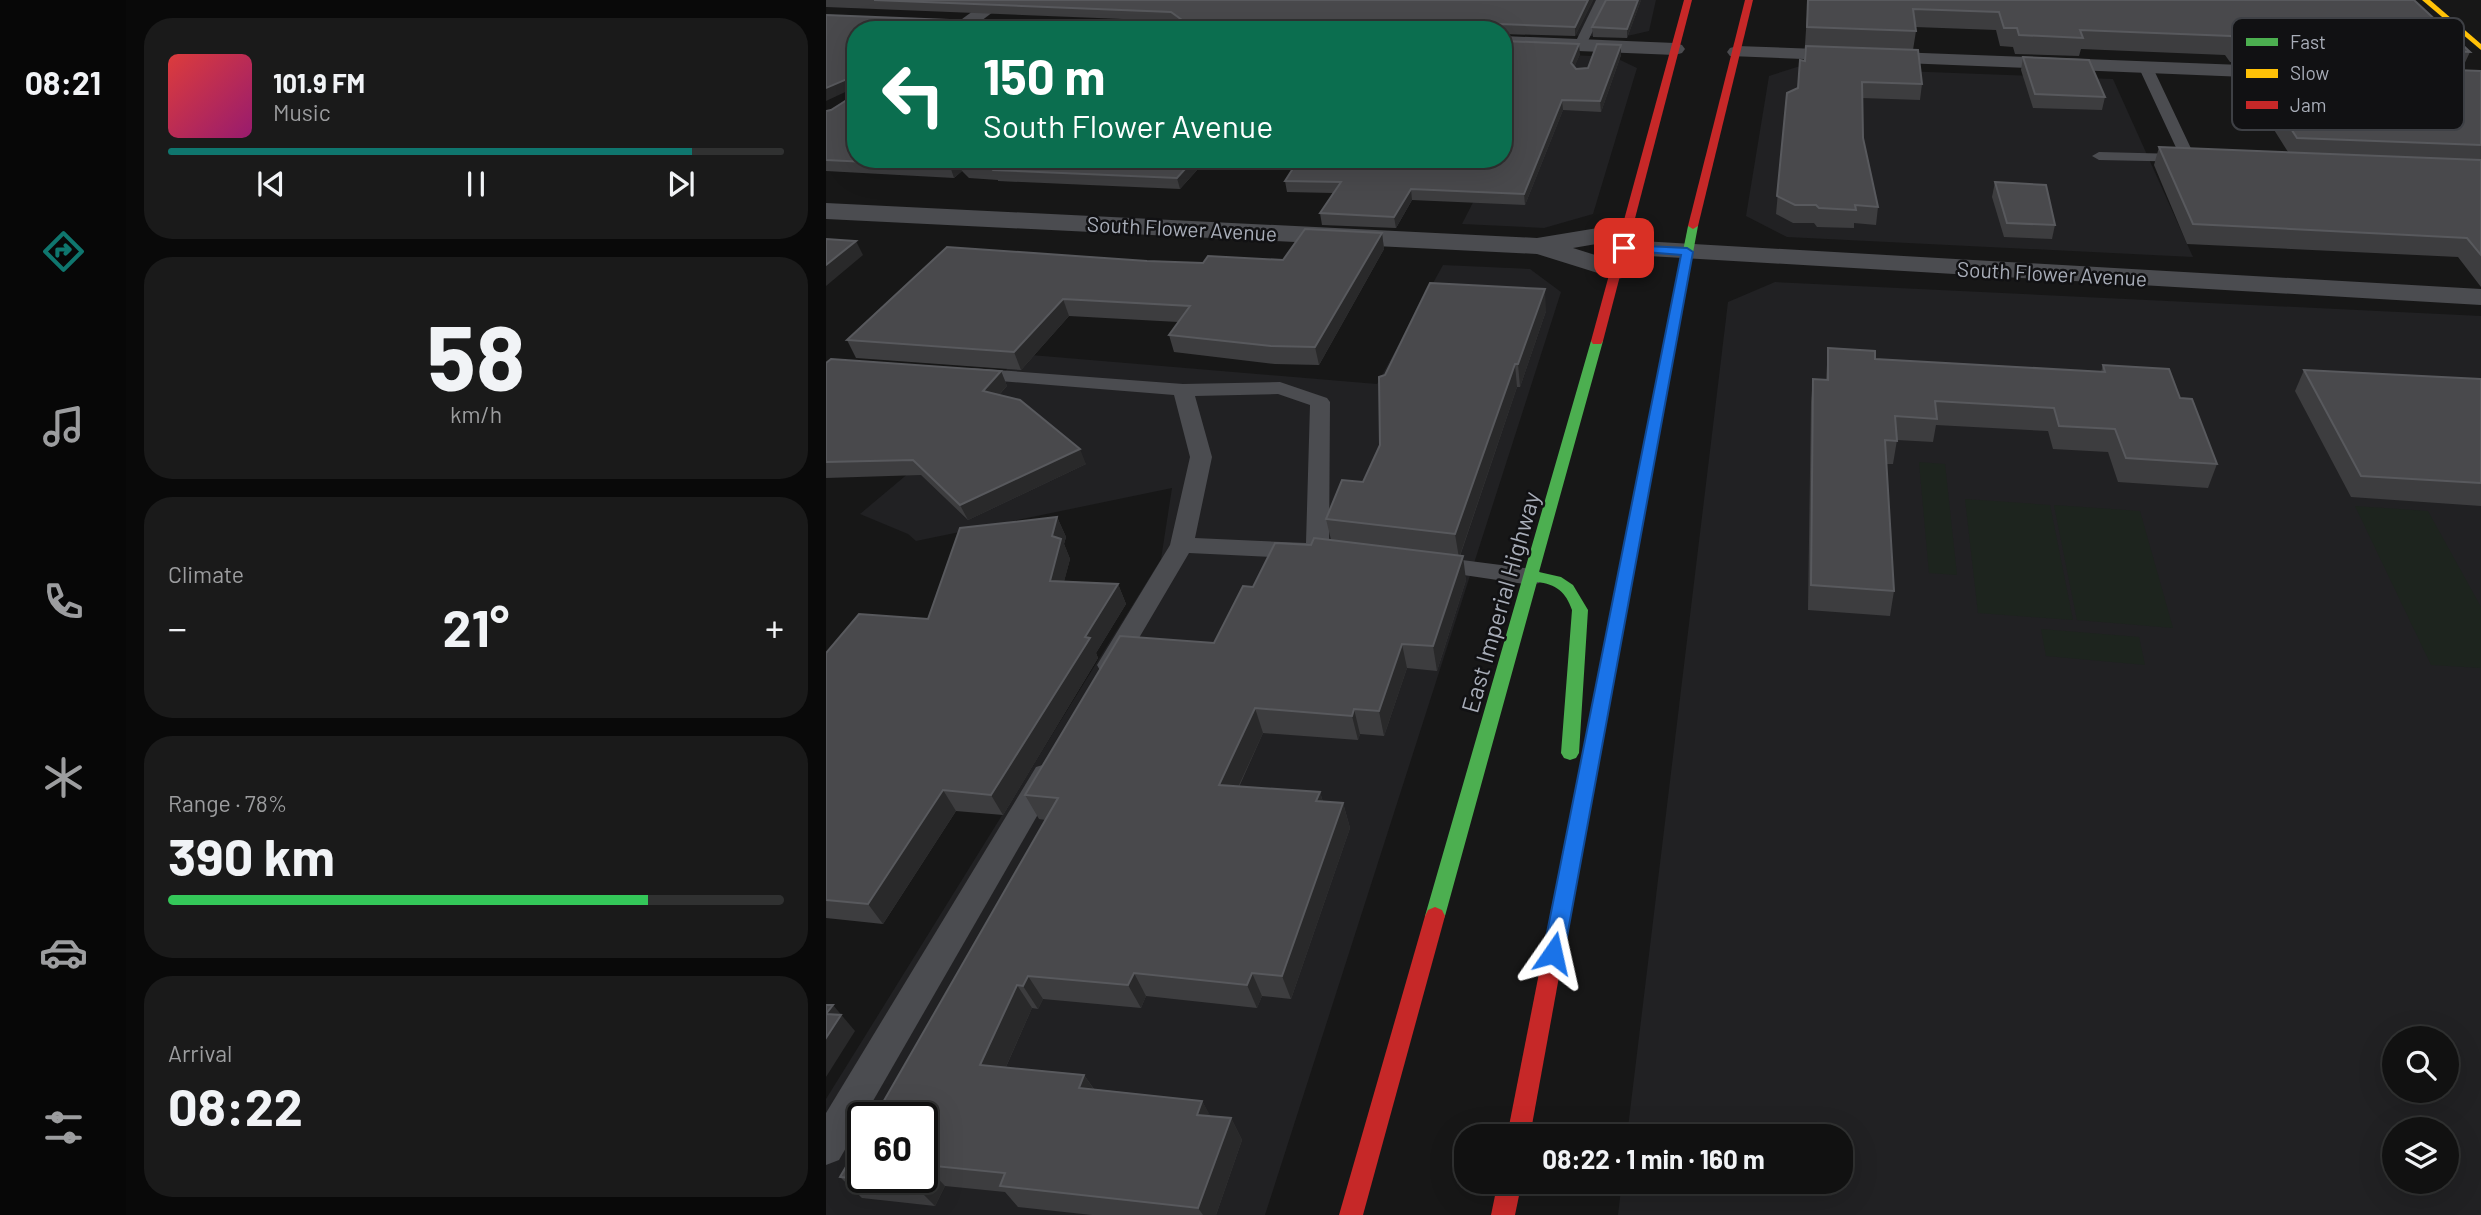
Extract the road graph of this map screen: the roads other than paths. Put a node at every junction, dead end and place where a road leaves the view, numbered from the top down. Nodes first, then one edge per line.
1 (1000, 0) edge
2 (1602, 0) edge
3 (1688, 0) edge
4 (1748, 0) edge
5 (2427, 5) edge
6 (2443, 18) edge
7 (961, 21) edge
8 (2464, 34) edge
9 (1512, 44) edge
10 (2481, 48) edge
11 (1587, 49) junction
12 (1675, 49) junction
13 (1737, 52) junction
14 (2146, 68) junction
15 (2232, 71) edge
16 (2099, 156) dead end
17 (826, 211) edge
18 (1537, 246) junction
19 (1623, 250) junction
20 (1687, 252) junction
21 (2481, 297) edge
22 (950, 373) edge
23 (1183, 390) junction
24 (1182, 545) junction
25 (1317, 551) junction
26 (1345, 554) edge
27 (1414, 562) edge
28 (1531, 577) junction
29 (1096, 689) edge
30 (1061, 750) edge
31 (1558, 926) junction
32 (1520, 1124) edge
33 (826, 1147) edge
34 (1507, 1194) edge
35 (1351, 1215) edge
36 (1503, 1215) edge

1 - 7 street
2 - 11 lane
3 - 12 main road, East Imperial Highway
4 - 13 main road
5 - 6 main road
8 - 10 main road
9 - 11 street
11 - 12 street
12 - 19 main road, East Imperial Highway
13 - 14 street
13 - 20 main road
14 - 15 street
14 - 16 lane
17 - 18 street, South Flower Avenue
18 - 19 street, South Flower Avenue
18 - 19 street, South Flower Avenue
19 - 20 street, South Flower Avenue
19 - 28 main road, East Imperial Highway
20 - 21 street, South Flower Avenue
20 - 31 main road
22 - 23 lane
23 - 24 lane
23 - 25 lane
24 - 25 lane
24 - 29 lane
25 - 26 lane
27 - 28 lane
28 - 31 main road
28 - 35 main road, East Imperial Highway
30 - 33 lane
31 - 32 main road
34 - 36 main road

